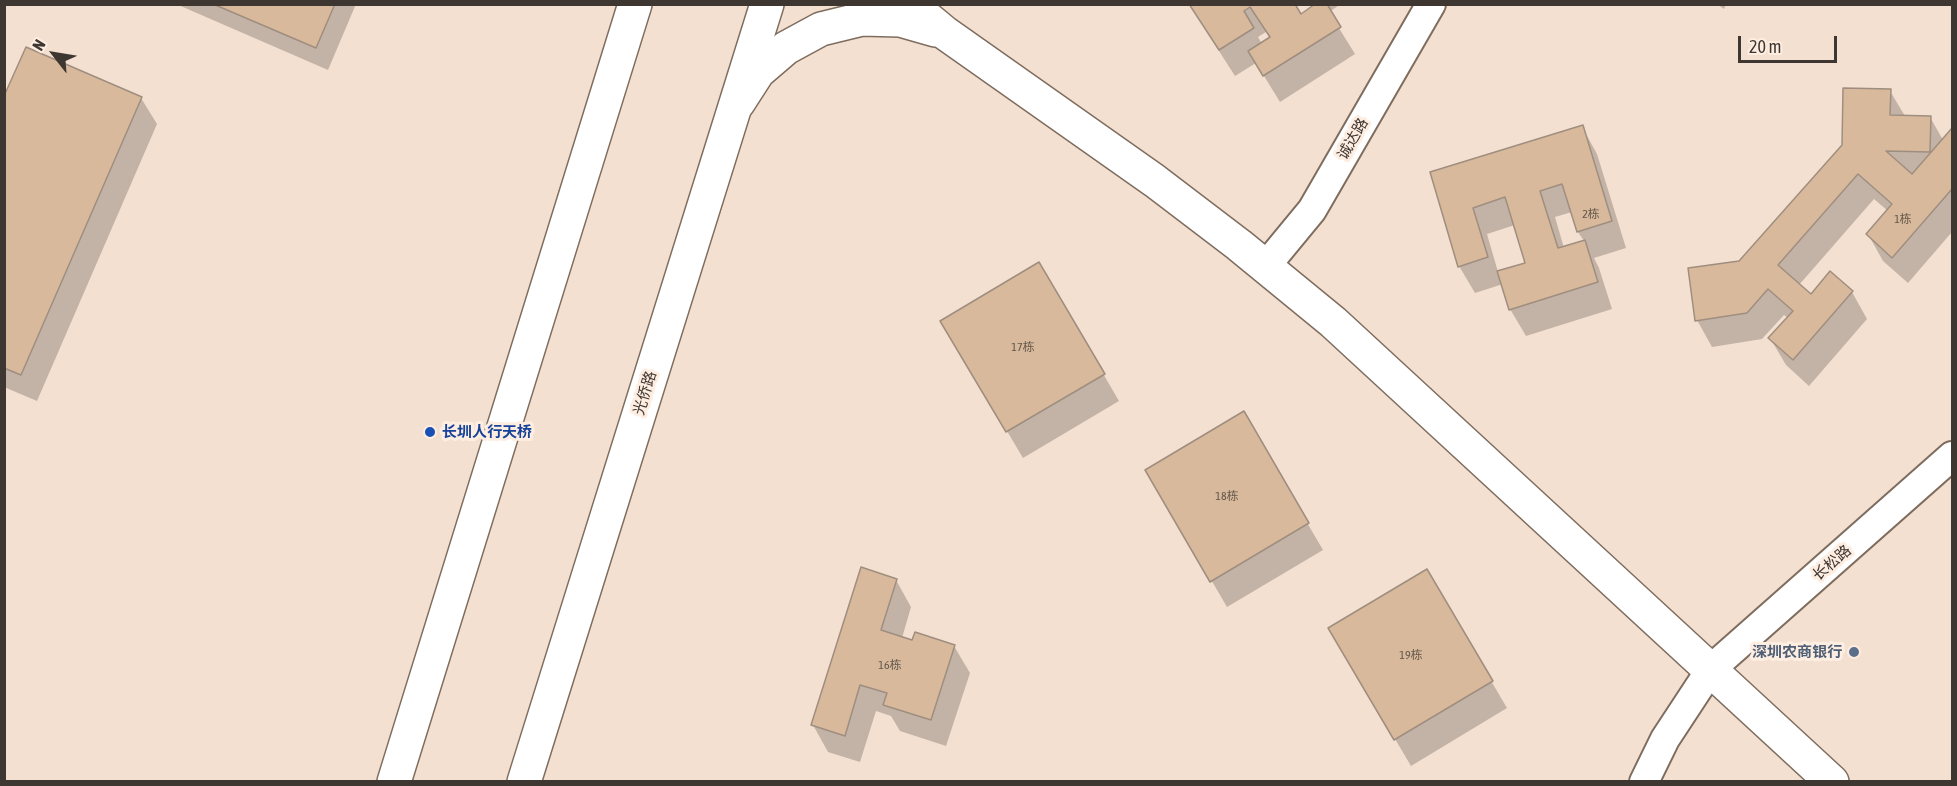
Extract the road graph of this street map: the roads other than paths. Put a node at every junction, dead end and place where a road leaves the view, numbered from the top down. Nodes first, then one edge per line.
1 (635, 4) edge
2 (767, 4) edge
3 (910, 4) edge
4 (1431, 4) edge
5 (945, 33) junction
6 (735, 108) junction
7 (1265, 267) junction
8 (1953, 456) edge
9 (1711, 669) junction
10 (394, 782) edge
11 (524, 782) edge
12 (1644, 782) edge
13 (1832, 782) edge

1 - 10 main road
2 - 6 main road, 光侨路
3 - 5 main road
4 - 7 street, 诚达路
5 - 6 main road
5 - 7 main road
6 - 11 main road, 光侨路
7 - 9 main road
8 - 9 street, 长松路
9 - 12 street, 长松路
9 - 13 main road

